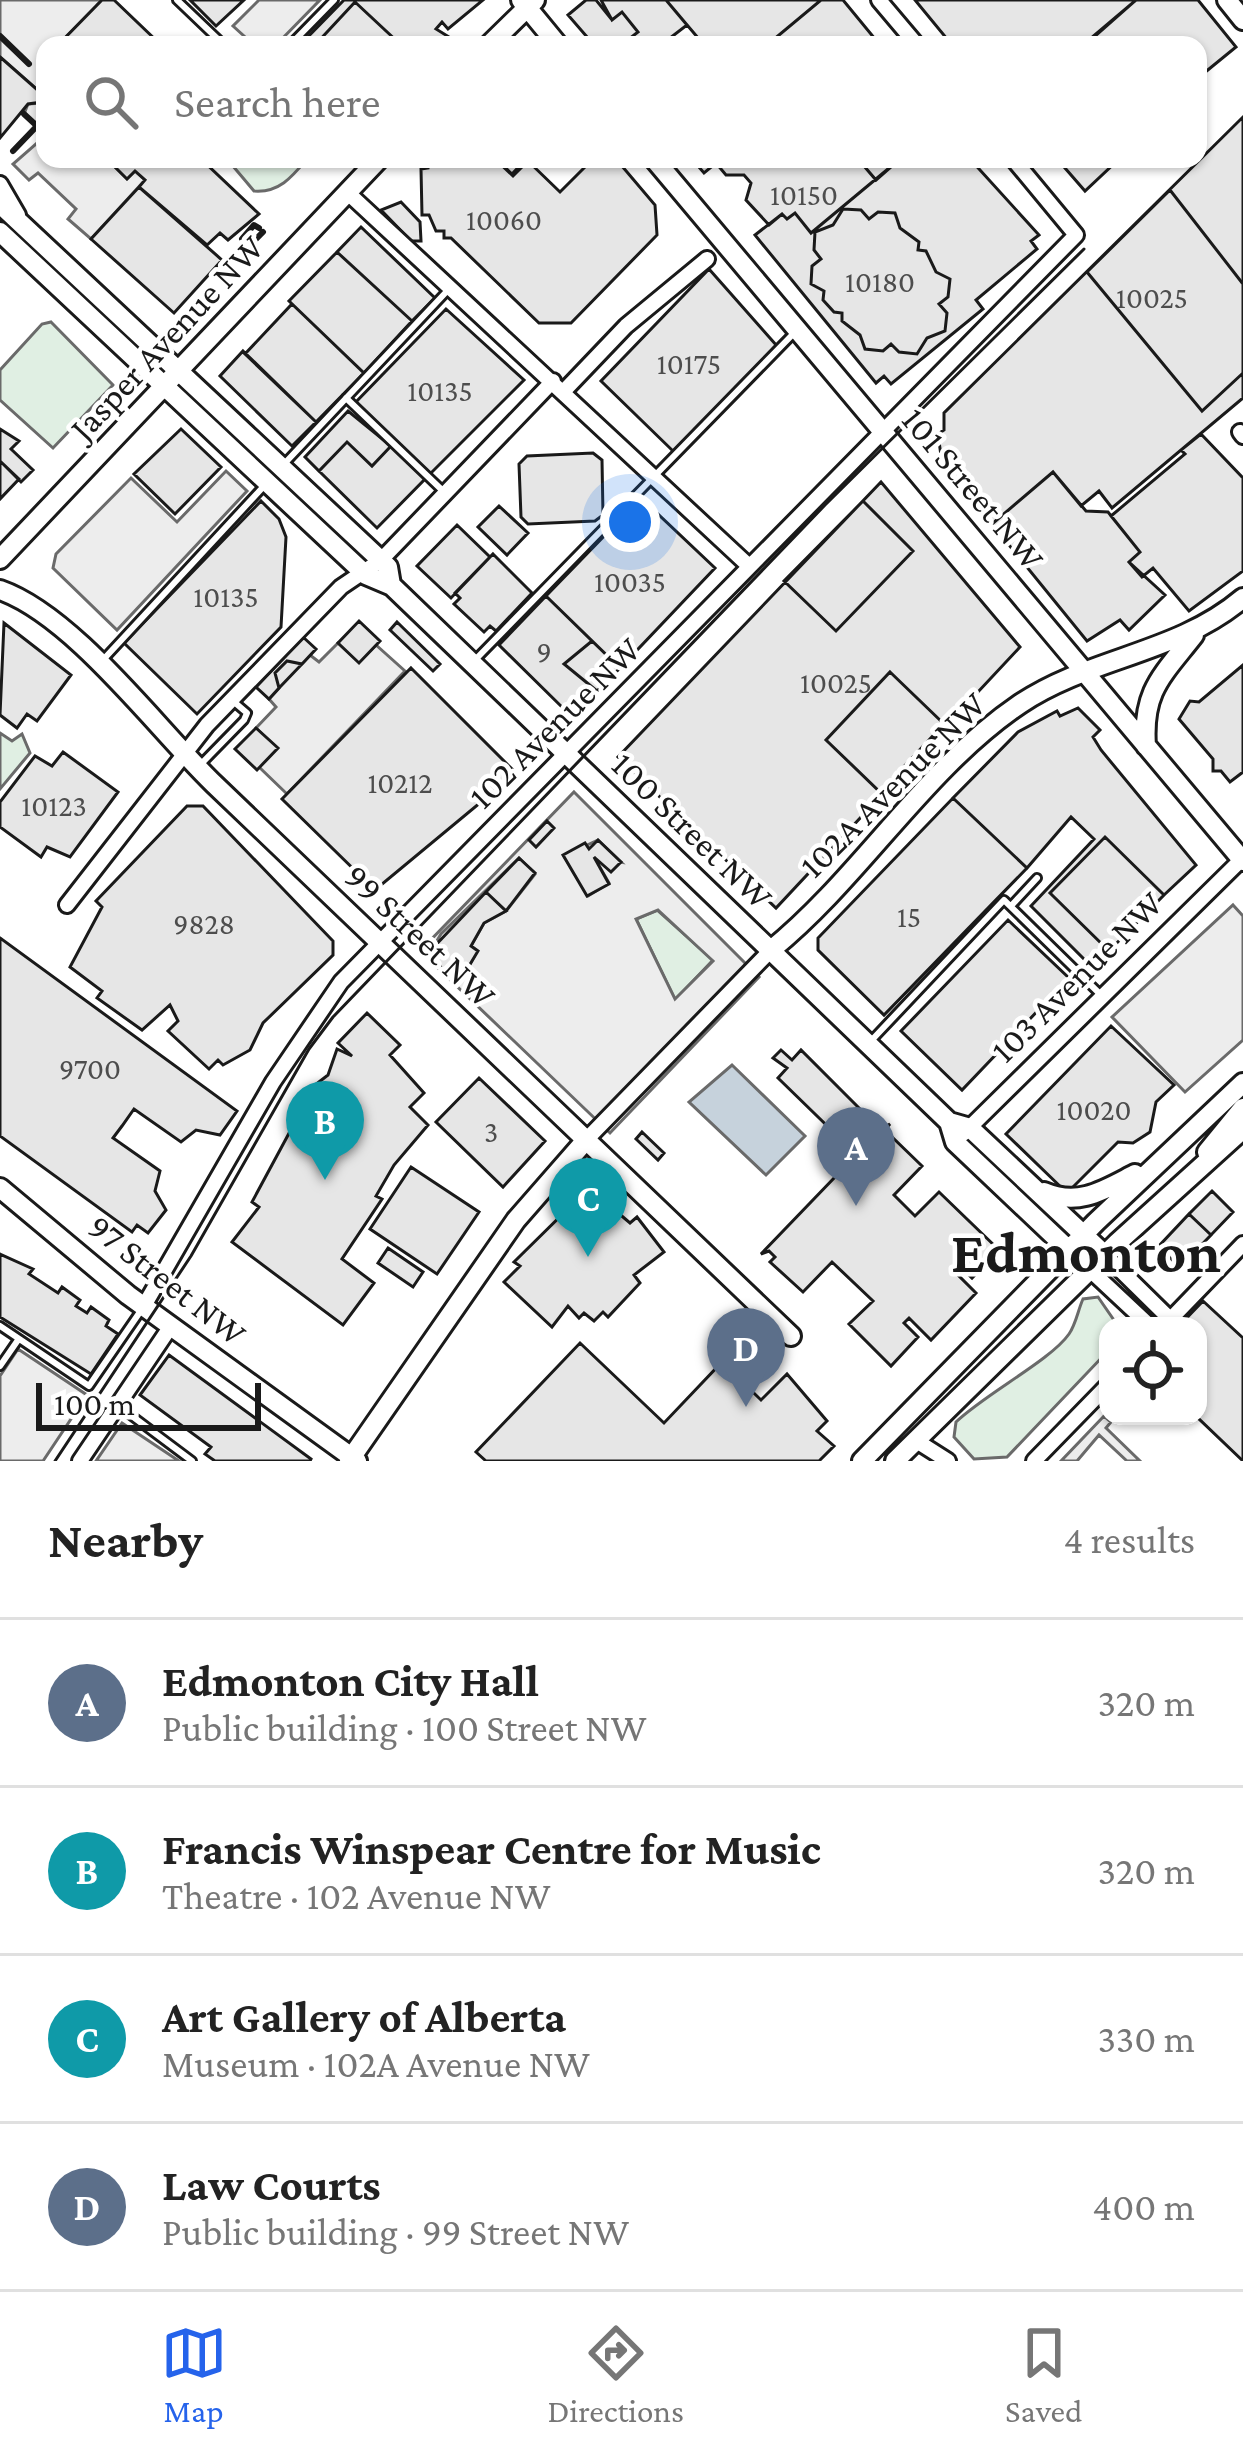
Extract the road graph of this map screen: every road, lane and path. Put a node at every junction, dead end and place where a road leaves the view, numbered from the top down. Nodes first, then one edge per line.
1 (177, 0) edge
2 (334, 0) edge
3 (879, 0) edge
4 (1227, 0) edge
5 (528, 2) edge
6 (1243, 20) edge
7 (215, 36) edge
8 (299, 36) edge
9 (497, 36) edge
10 (552, 36) edge
11 (909, 36) edge
12 (371, 168) edge
13 (662, 168) edge
14 (1020, 168) edge
15 (0, 184) edge
16 (347, 193) junction
17 (0, 204) edge
18 (24, 225) junction
19 (0, 232) edge
20 (706, 259) dead end
21 (452, 285) junction
22 (799, 329) junction
23 (182, 369) junction
24 (166, 386) junction
25 (558, 386) junction
26 (346, 398) junction
27 (881, 428) junction
28 (283, 465) junction
29 (654, 476) junction
30 (269, 482) junction
31 (445, 493) junction
32 (0, 559) edge
33 (748, 566) junction
34 (374, 568) junction
35 (0, 590) edge
36 (1243, 598) edge
37 (1196, 632) junction
38 (472, 663) junction
39 (99, 664) junction
40 (1086, 674) junction
41 (232, 699) junction
42 (1147, 746) junction
43 (184, 752) junction
44 (566, 754) junction
45 (198, 768) junction
46 (1242, 859) edge
47 (1037, 878) dead end
48 (67, 905) dead end
49 (1010, 906) junction
50 (380, 941) junction
51 (771, 950) junction
52 (1102, 996) junction
53 (868, 1044) junction
54 (1243, 1083) edge
55 (1243, 1108) edge
56 (949, 1122) junction
57 (970, 1128) junction
58 (1243, 1129) edge
59 (586, 1140) junction
60 (955, 1142) junction
61 (1155, 1164) junction
62 (1198, 1167) junction
63 (0, 1188) edge
64 (1039, 1190) junction
65 (1084, 1234) junction
66 (1243, 1244) edge
67 (1069, 1250) junction
68 (1105, 1255) junction
69 (1090, 1270) junction
70 (144, 1306) junction
71 (1140, 1317) edge
72 (1162, 1317) edge
73 (1173, 1317) edge
74 (0, 1326) edge
75 (171, 1326) junction
76 (790, 1336) dead end
77 (19, 1339) junction
78 (0, 1366) edge
79 (1099, 1394) edge
80 (117, 1405) junction
81 (894, 1428) junction
82 (915, 1440) junction
83 (352, 1460) edge
84 (80, 1461) edge
85 (192, 1461) edge
86 (862, 1461) edge
87 (895, 1461) edge
88 (948, 1461) edge
89 (1034, 1461) edge

1 - 7 lane
2 - 8 lane
3 - 11 street
4 - 6 main road
5 - 9 main road
5 - 10 main road
12 - 16 main road, Jasper Avenue NW
13 - 22 main road, 101 Street NW
14 - 27 street, 102 Avenue NW
15 - 18 street
16 - 21 street
16 - 23 main road, Jasper Avenue NW
17 - 18 main road, 100 Street NW
18 - 23 main road, 100 Street NW
19 - 24 main road, 100 Street NW
20 - 25 street
21 - 25 street
21 - 26 lane
22 - 27 main road, 101 Street NW
22 - 29 lane
23 - 24 main road, Jasper Avenue NW
23 - 28 main road, 100 Street NW
24 - 30 main road, 100 Street NW
24 - 32 main road, Jasper Avenue NW
25 - 29 street
25 - 31 street
26 - 28 lane
26 - 31 lane
27 - 33 street, 102 Avenue NW
27 - 40 main road, 101 Street NW
28 - 34 main road, 100 Street NW
29 - 33 street
29 - 38 lane
30 - 34 main road, 100 Street NW
30 - 39 lane
31 - 34 street
33 - 44 street, 102 Avenue NW
34 - 38 main road, 100 Street NW
34 - 41 street
35 - 39 main road, 99 Street NW
36 - 37 main road
37 - 40 main road
37 - 42 main road
38 - 44 main road, 100 Street NW
39 - 43 main road, 99 Street NW
40 - 42 main road, 101 Street NW
40 - 51 main road, 102A Avenue NW
41 - 43 street
41 - 45 lane
42 - 46 main road, 101 Street NW
43 - 45 main road, 99 Street NW
43 - 48 street
44 - 50 street, 102 Avenue NW
44 - 51 main road, 100 Street NW
45 - 50 main road, 99 Street NW
46 - 52 street, 103 Avenue NW
47 - 49 lane
49 - 52 lane
49 - 53 lane
50 - 59 main road, 99 Street NW
50 - 70 street, 102 Avenue NW
51 - 53 main road, 100 Street NW
51 - 59 street, 102A Avenue NW
52 - 57 street, 103 Avenue NW
53 - 56 main road, 100 Street NW
54 - 61 main road
55 - 62 main road
56 - 57 main road, 100 Street NW
56 - 60 main road, 100 Street NW
57 - 60 street, 103 Avenue NW
57 - 64 main road, 100 Street NW
58 - 62 main road
59 - 76 main road, 99 Street NW
59 - 83 main road, 102A Avenue NW
60 - 67 main road, 100 Street NW
61 - 64 main road
61 - 65 main road
62 - 68 main road
63 - 70 main road, 97 Street NW
64 - 65 main road, 100 Street NW
65 - 67 main road
65 - 68 main road, 100 Street NW
66 - 73 street
67 - 69 main road, 100 Street NW
67 - 81 main road
68 - 69 main road
68 - 72 street, 100 Street NW
69 - 71 street, 100 Street NW
69 - 82 main road
70 - 75 main road, 97 Street NW
70 - 77 lane
74 - 77 lane
75 - 80 street
75 - 83 main road, 97 Street NW
77 - 78 lane
79 - 89 street
80 - 84 street
80 - 85 lane
81 - 82 main road
81 - 86 main road
82 - 87 main road
82 - 88 street

